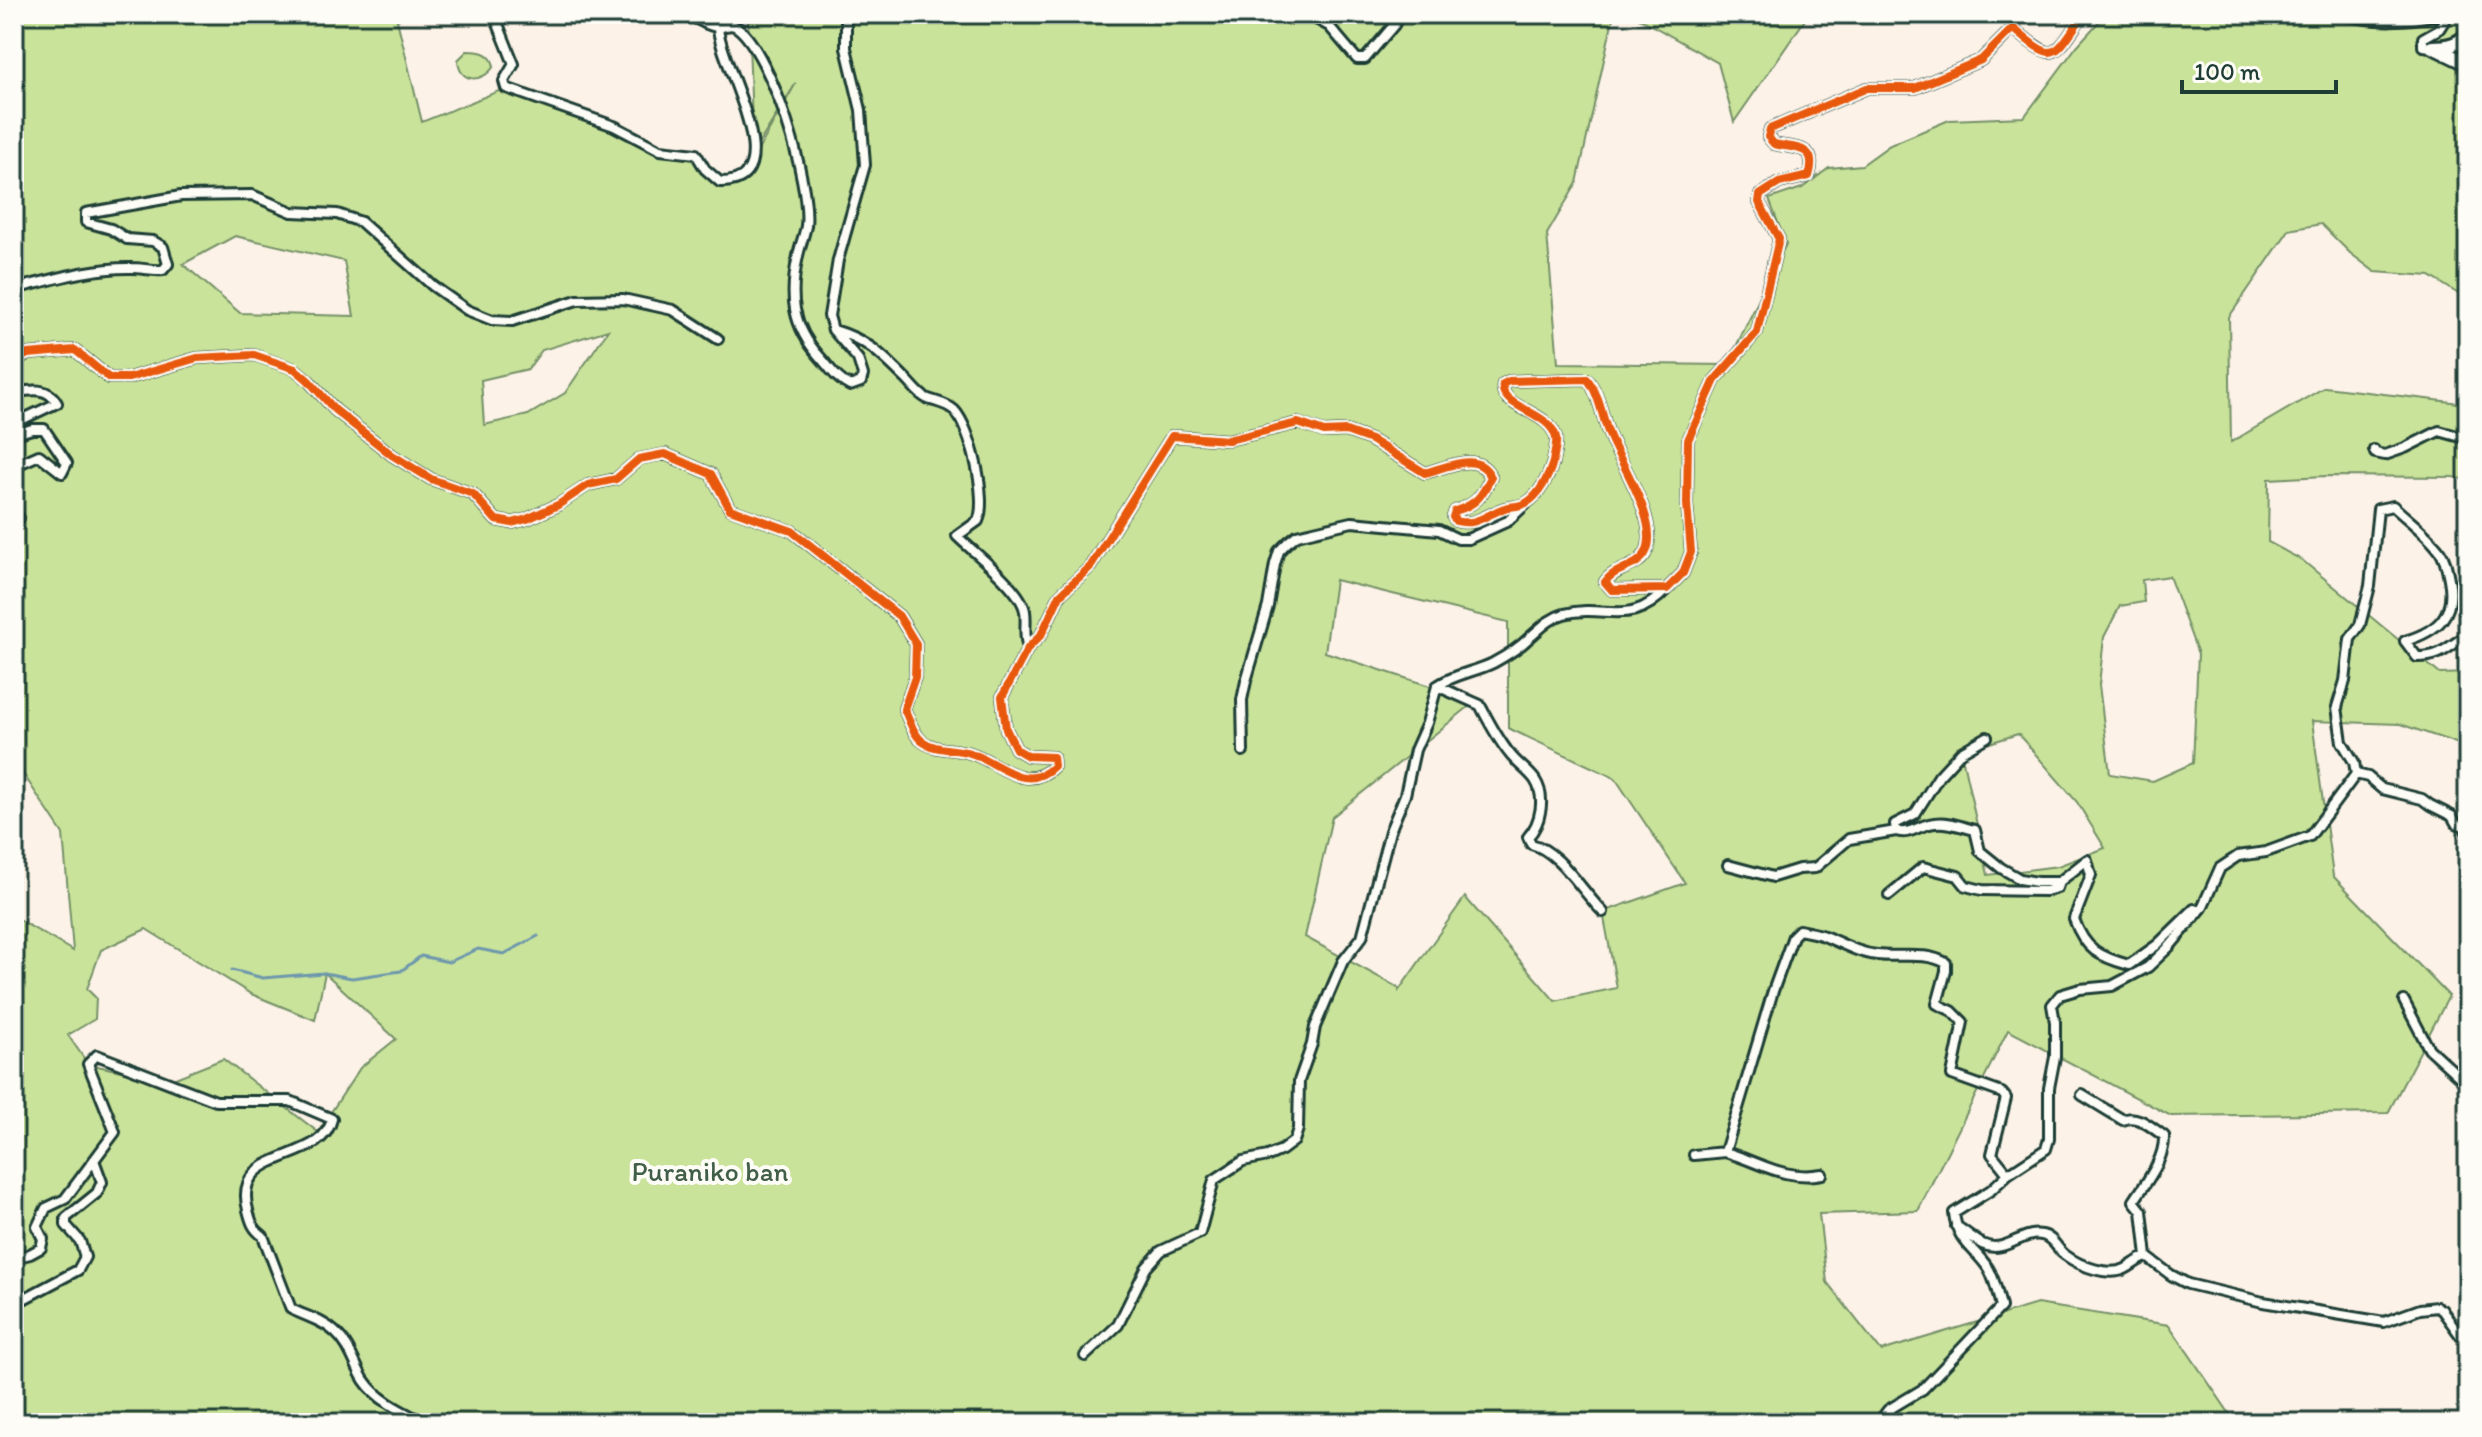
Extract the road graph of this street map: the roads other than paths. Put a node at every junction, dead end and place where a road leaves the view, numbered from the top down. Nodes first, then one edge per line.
1 (494, 14) edge
2 (687, 14) edge
3 (846, 14) edge
4 (1307, 14) edge
5 (1400, 14) edge
6 (2012, 14) edge
7 (2084, 14) edge
8 (2343, 14) edge
9 (2439, 14) edge
10 (718, 27) junction
11 (2013, 28) junction
12 (2468, 33) edge
13 (2432, 47) junction
14 (2468, 64) edge
15 (14, 289) edge
16 (833, 330) junction
17 (718, 339) dead end
18 (14, 360) edge
19 (14, 393) edge
20 (2468, 439) edge
21 (2374, 450) dead end
22 (14, 466) edge
23 (1526, 503) junction
24 (14, 510) edge
25 (14, 522) edge
26 (1667, 589) junction
27 (2468, 635) edge
28 (1028, 648) junction
29 (1437, 686) junction
30 (1987, 737) dead end
31 (1243, 751) dead end
32 (2356, 774) junction
33 (1896, 831) junction
34 (2468, 834) edge
35 (1728, 865) dead end
36 (2059, 882) junction
37 (1889, 895) dead end
38 (2199, 911) junction
39 (1603, 912) dead end
40 (2404, 1001) dead end
41 (2468, 1081) edge
42 (2082, 1095) dead end
43 (1725, 1152) junction
44 (1694, 1155) dead end
45 (94, 1160) junction
46 (1822, 1174) dead end
47 (2008, 1174) junction
48 (1955, 1226) junction
49 (2147, 1257) junction
50 (14, 1258) edge
51 (14, 1304) edge
52 (2468, 1335) edge
53 (1085, 1356) dead end
54 (425, 1423) edge
55 (1878, 1423) edge

1 - 10 street
2 - 10 street
3 - 16 street
4 - 5 street
6 - 11 street
7 - 11 street
8 - 9 street
9 - 13 street
10 - 16 street
11 - 26 street
12 - 13 street
13 - 14 street
15 - 17 street
16 - 28 street
18 - 28 street
19 - 22 street
20 - 21 street
23 - 26 street
23 - 28 street
23 - 31 street
24 - 25 street
26 - 29 street
27 - 32 street
29 - 39 street
29 - 53 street
30 - 33 street
32 - 34 street
32 - 38 street
33 - 35 street
33 - 36 street
36 - 37 street
36 - 38 street
38 - 47 street
40 - 41 street
42 - 49 street
43 - 44 street
43 - 46 street
43 - 47 street
45 - 50 street
45 - 51 street
45 - 54 street
47 - 48 street
48 - 49 street
48 - 55 street
49 - 52 street

